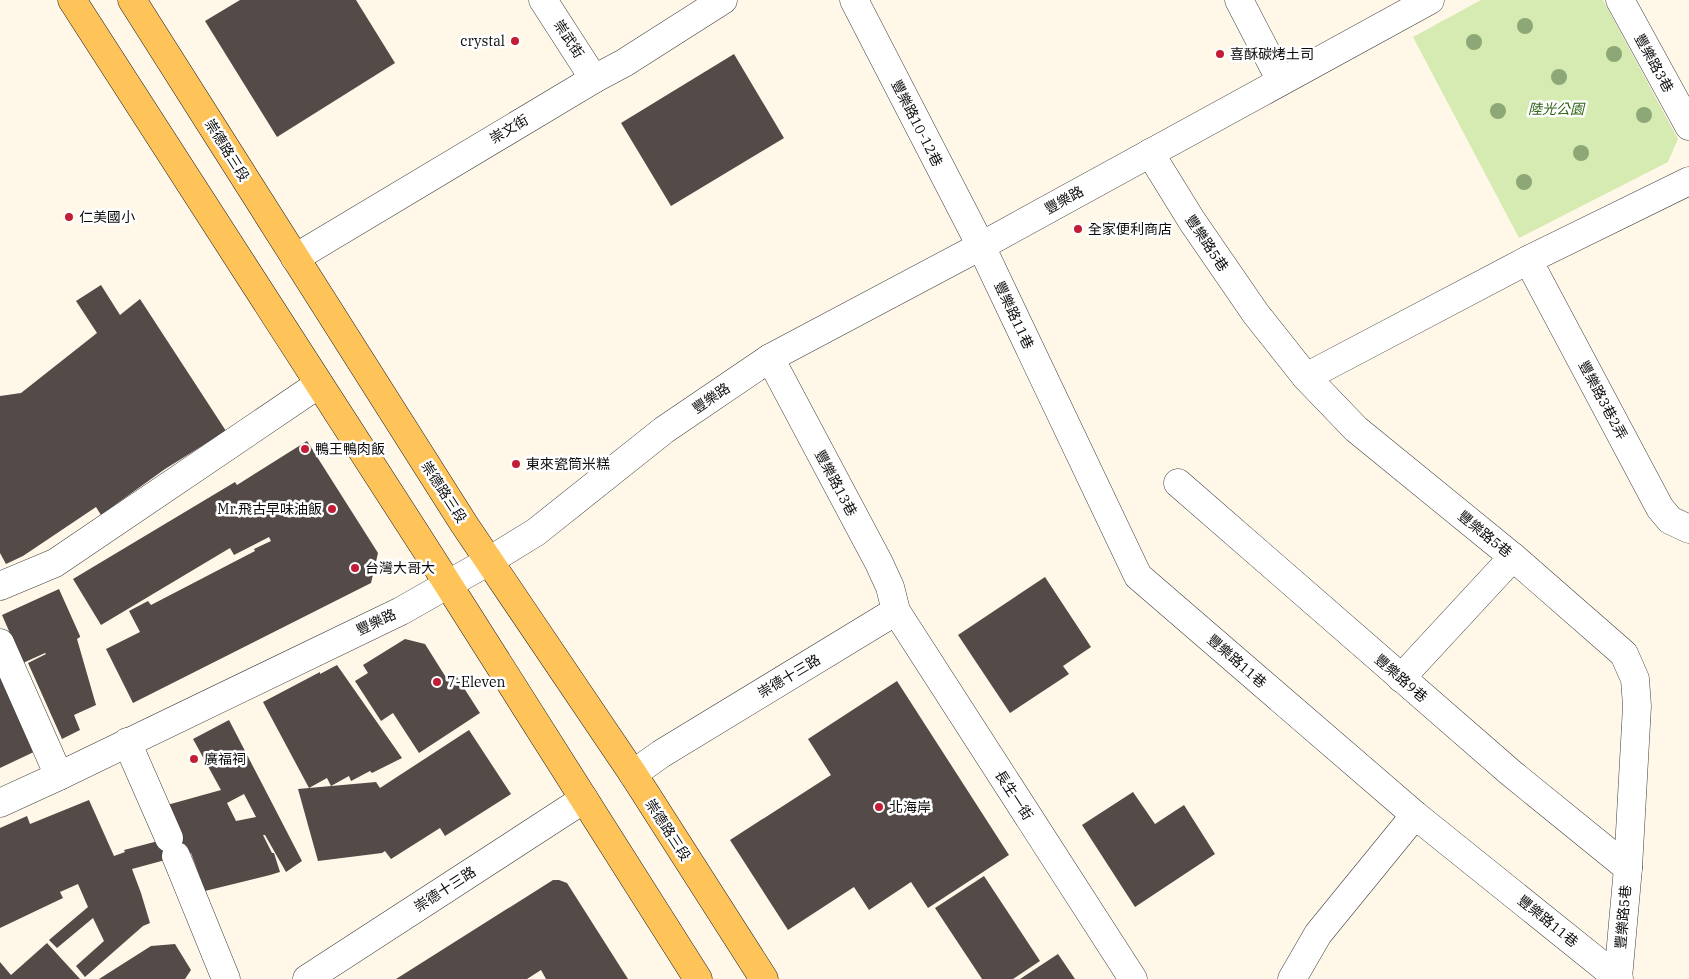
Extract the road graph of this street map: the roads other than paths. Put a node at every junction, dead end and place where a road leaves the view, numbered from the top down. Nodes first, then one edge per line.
1 (72, 0) edge
2 (132, 0) edge
3 (543, 0) edge
4 (723, 0) edge
5 (854, 0) edge
6 (1239, 0) edge
7 (1430, 0) edge
8 (1620, 0) edge
9 (594, 78) junction
10 (1281, 80) junction
11 (1689, 126) edge
12 (1150, 153) junction
13 (1689, 182) edge
14 (981, 246) junction
15 (295, 258) junction
16 (1528, 260) junction
17 (770, 358) junction
18 (1306, 377) junction
19 (319, 384) junction
20 (1178, 483) dead end
21 (1689, 530) edge
22 (1513, 557) junction
23 (490, 561) junction
24 (446, 584) junction
25 (0, 586) edge
26 (896, 611) junction
27 (0, 643) edge
28 (1401, 678) junction
29 (127, 742) junction
30 (633, 774) junction
31 (59, 776) junction
32 (584, 799) junction
33 (0, 803) edge
34 (1415, 815) junction
35 (1628, 868) junction
36 (226, 979) edge
37 (307, 979) edge
38 (698, 979) edge
39 (764, 979) edge
40 (1133, 979) edge
41 (1292, 979) edge
42 (1618, 979) edge

1 - 19 main road
2 - 15 main road, 崇德路三段
3 - 9 street, 崇武街
4 - 9 street, 崇文街
5 - 14 street, 豐樂路10-12巷
6 - 10 street
7 - 10 street, 豐樂路
8 - 11 street, 豐樂路3巷
9 - 15 street, 崇文街
10 - 12 street, 豐樂路
12 - 14 street, 豐樂路
12 - 18 street, 豐樂路5巷
13 - 16 street
14 - 17 street, 豐樂路
14 - 34 street, 豐樂路11巷
15 - 23 main road, 崇德路三段
16 - 18 street
16 - 21 street, 豐樂路3巷2弄
17 - 23 street, 豐樂路
17 - 26 street, 豐樂路13巷
18 - 22 street, 豐樂路5巷
19 - 24 main road
19 - 25 street
20 - 28 street, 豐樂路9巷
22 - 28 street
22 - 35 street, 豐樂路5巷
23 - 24 street, 豐樂路
23 - 30 main road, 崇德路三段
24 - 29 street, 豐樂路
24 - 32 main road
26 - 30 street, 崇德十三路
26 - 40 street, 長生一街
27 - 31 street
28 - 35 street, 豐樂路9巷
29 - 31 street, 豐樂路
29 - 36 street
30 - 39 main road, 崇德路三段
31 - 33 street, 豐樂路
32 - 37 street, 崇德十三路
32 - 38 main road
34 - 41 street
34 - 42 street, 豐樂路11巷
35 - 42 street, 豐樂路5巷

